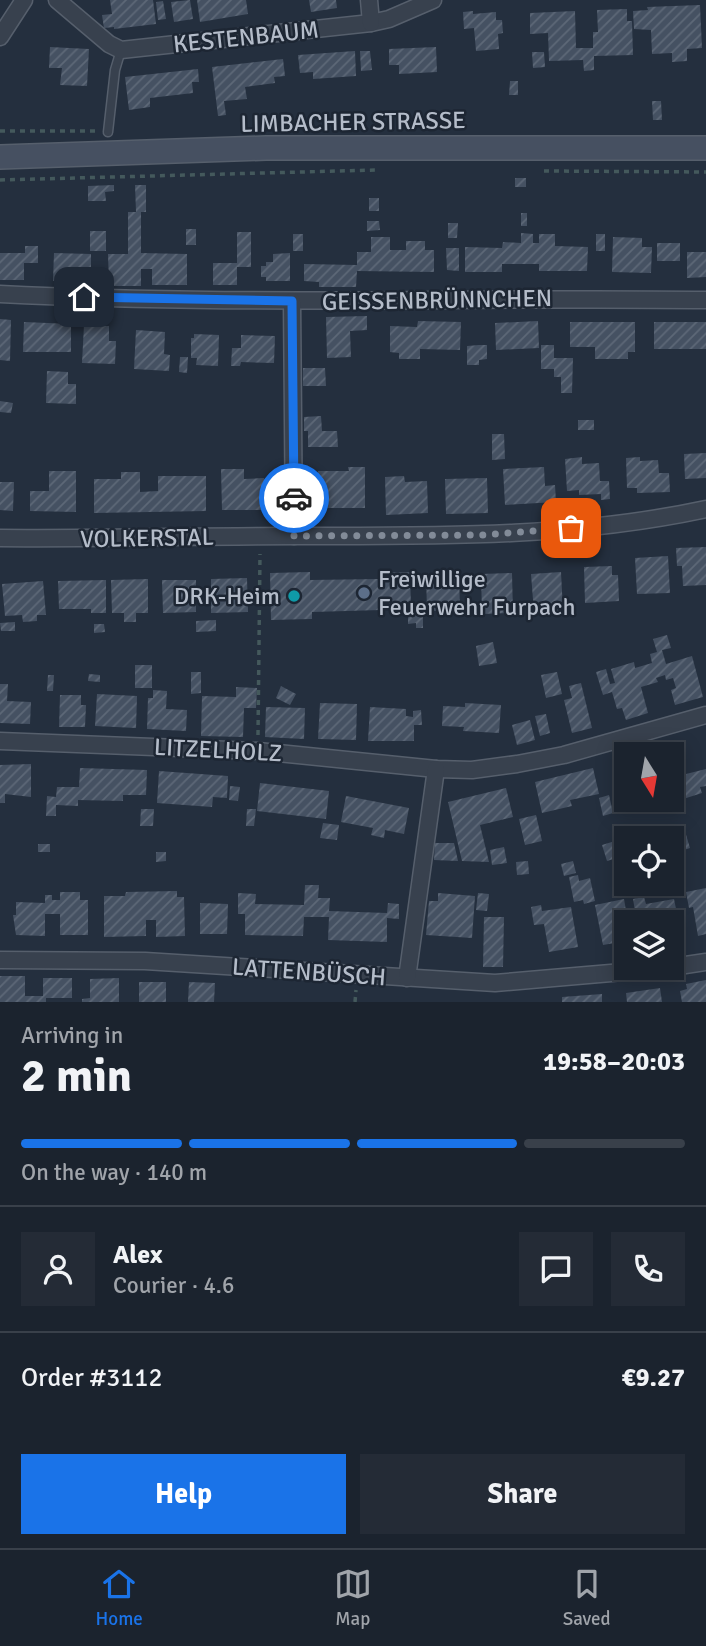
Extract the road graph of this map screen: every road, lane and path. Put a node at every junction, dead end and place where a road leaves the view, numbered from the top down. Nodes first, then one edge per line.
1 (24, 0) edge
2 (57, 0) edge
3 (369, 0) edge
4 (433, 0) edge
5 (371, 23) junction
6 (0, 37) edge
7 (121, 50) junction
8 (0, 131) edge
9 (108, 132) joint
10 (706, 148) edge
11 (0, 157) edge
12 (381, 170) dead end
13 (544, 171) dead end
14 (706, 172) edge
15 (0, 180) edge
16 (0, 294) edge
17 (706, 300) edge
18 (292, 301) junction
19 (706, 509) edge
20 (261, 536) junction
21 (294, 536) junction
22 (0, 538) edge
23 (706, 715) edge
24 (0, 741) edge
25 (258, 751) junction
26 (436, 769) junction
27 (0, 960) edge
28 (706, 962) edge
29 (684, 966) edge
30 (614, 973) edge
31 (407, 978) junction

1 - 6 street
2 - 7 street
3 - 5 street
4 - 5 street, KESTENBAUM
5 - 7 street, KESTENBAUM
7 - 9 lane
8 - 9 path
10 - 11 main road, LIMBACHER STRASSE
12 - 15 path
13 - 14 path
16 - 18 street, GEISSENBRÜNNCHEN
17 - 18 street, GEISSENBRÜNNCHEN
18 - 21 street
19 - 21 street, VOLKERSTAL
20 - 21 street, VOLKERSTAL
20 - 22 street, VOLKERSTAL
20 - 25 path
23 - 26 street, LITZELHOLZ
24 - 25 street, LITZELHOLZ
25 - 26 street, LITZELHOLZ
26 - 31 street, LATTENBÜSCH
27 - 31 street, LATTENBÜSCH
28 - 29 street
30 - 31 street

